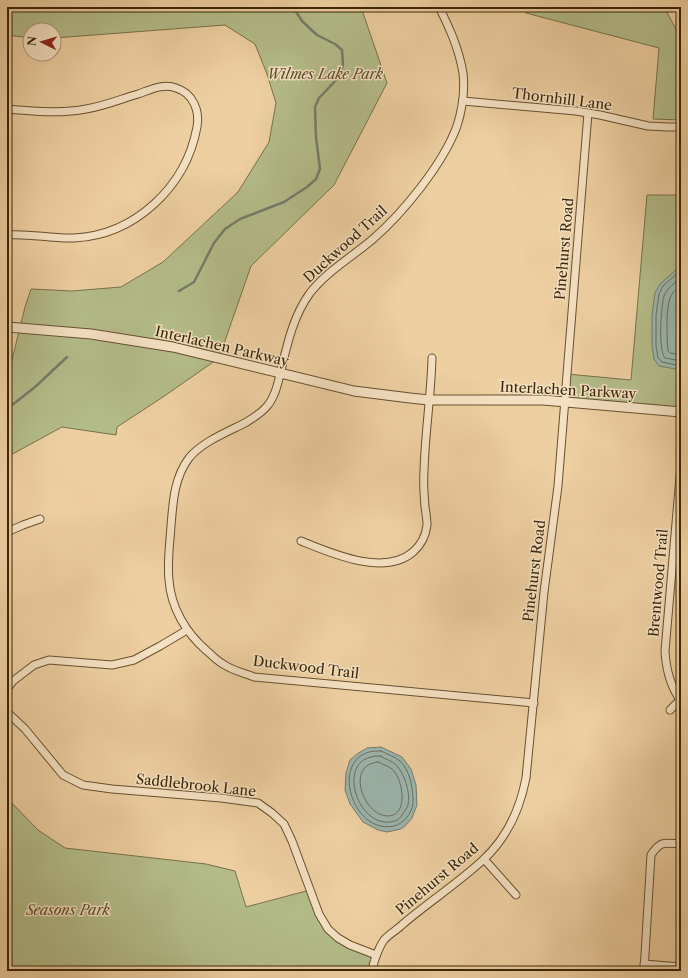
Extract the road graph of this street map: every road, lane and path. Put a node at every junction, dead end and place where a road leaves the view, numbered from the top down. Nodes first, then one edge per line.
1 (439, 7) edge
2 (463, 102) junction
3 (7, 109) edge
4 (588, 113) junction
5 (681, 127) edge
6 (7, 235) edge
7 (7, 327) edge
8 (432, 358) dead end
9 (280, 374) junction
10 (429, 400) junction
11 (565, 402) junction
12 (681, 412) edge
13 (681, 465) edge
14 (40, 519) dead end
15 (7, 532) edge
16 (301, 540) dead end
17 (187, 630) junction
18 (7, 689) edge
19 (681, 700) edge
20 (534, 702) junction
21 (670, 710) dead end
22 (7, 712) edge
23 (681, 844) edge
24 (484, 859) junction
25 (516, 895) dead end
26 (376, 955) junction
27 (681, 967) edge
28 (644, 968) edge
29 (372, 971) edge

1 - 2 street, Duckwood Trail
2 - 4 street, Thornhill Lane
2 - 9 street, Duckwood Trail
3 - 6 street
4 - 5 street, Thornhill Lane
4 - 11 street, Pinehurst Road
7 - 9 street, Interlachen Parkway
8 - 10 street
9 - 10 street, Interlachen Parkway
9 - 17 street, Duckwood Trail
10 - 11 street, Interlachen Parkway
10 - 16 street
11 - 12 street, Interlachen Parkway
11 - 20 street, Pinehurst Road
13 - 19 street, Brentwood Trail
14 - 15 street
17 - 18 street
17 - 20 street, Duckwood Trail
19 - 21 street
20 - 24 street, Pinehurst Road
22 - 26 street, Saddlebrook Lane
23 - 28 street
24 - 25 street
24 - 26 street, Pinehurst Road
26 - 29 street, Pinehurst Road
27 - 28 street

